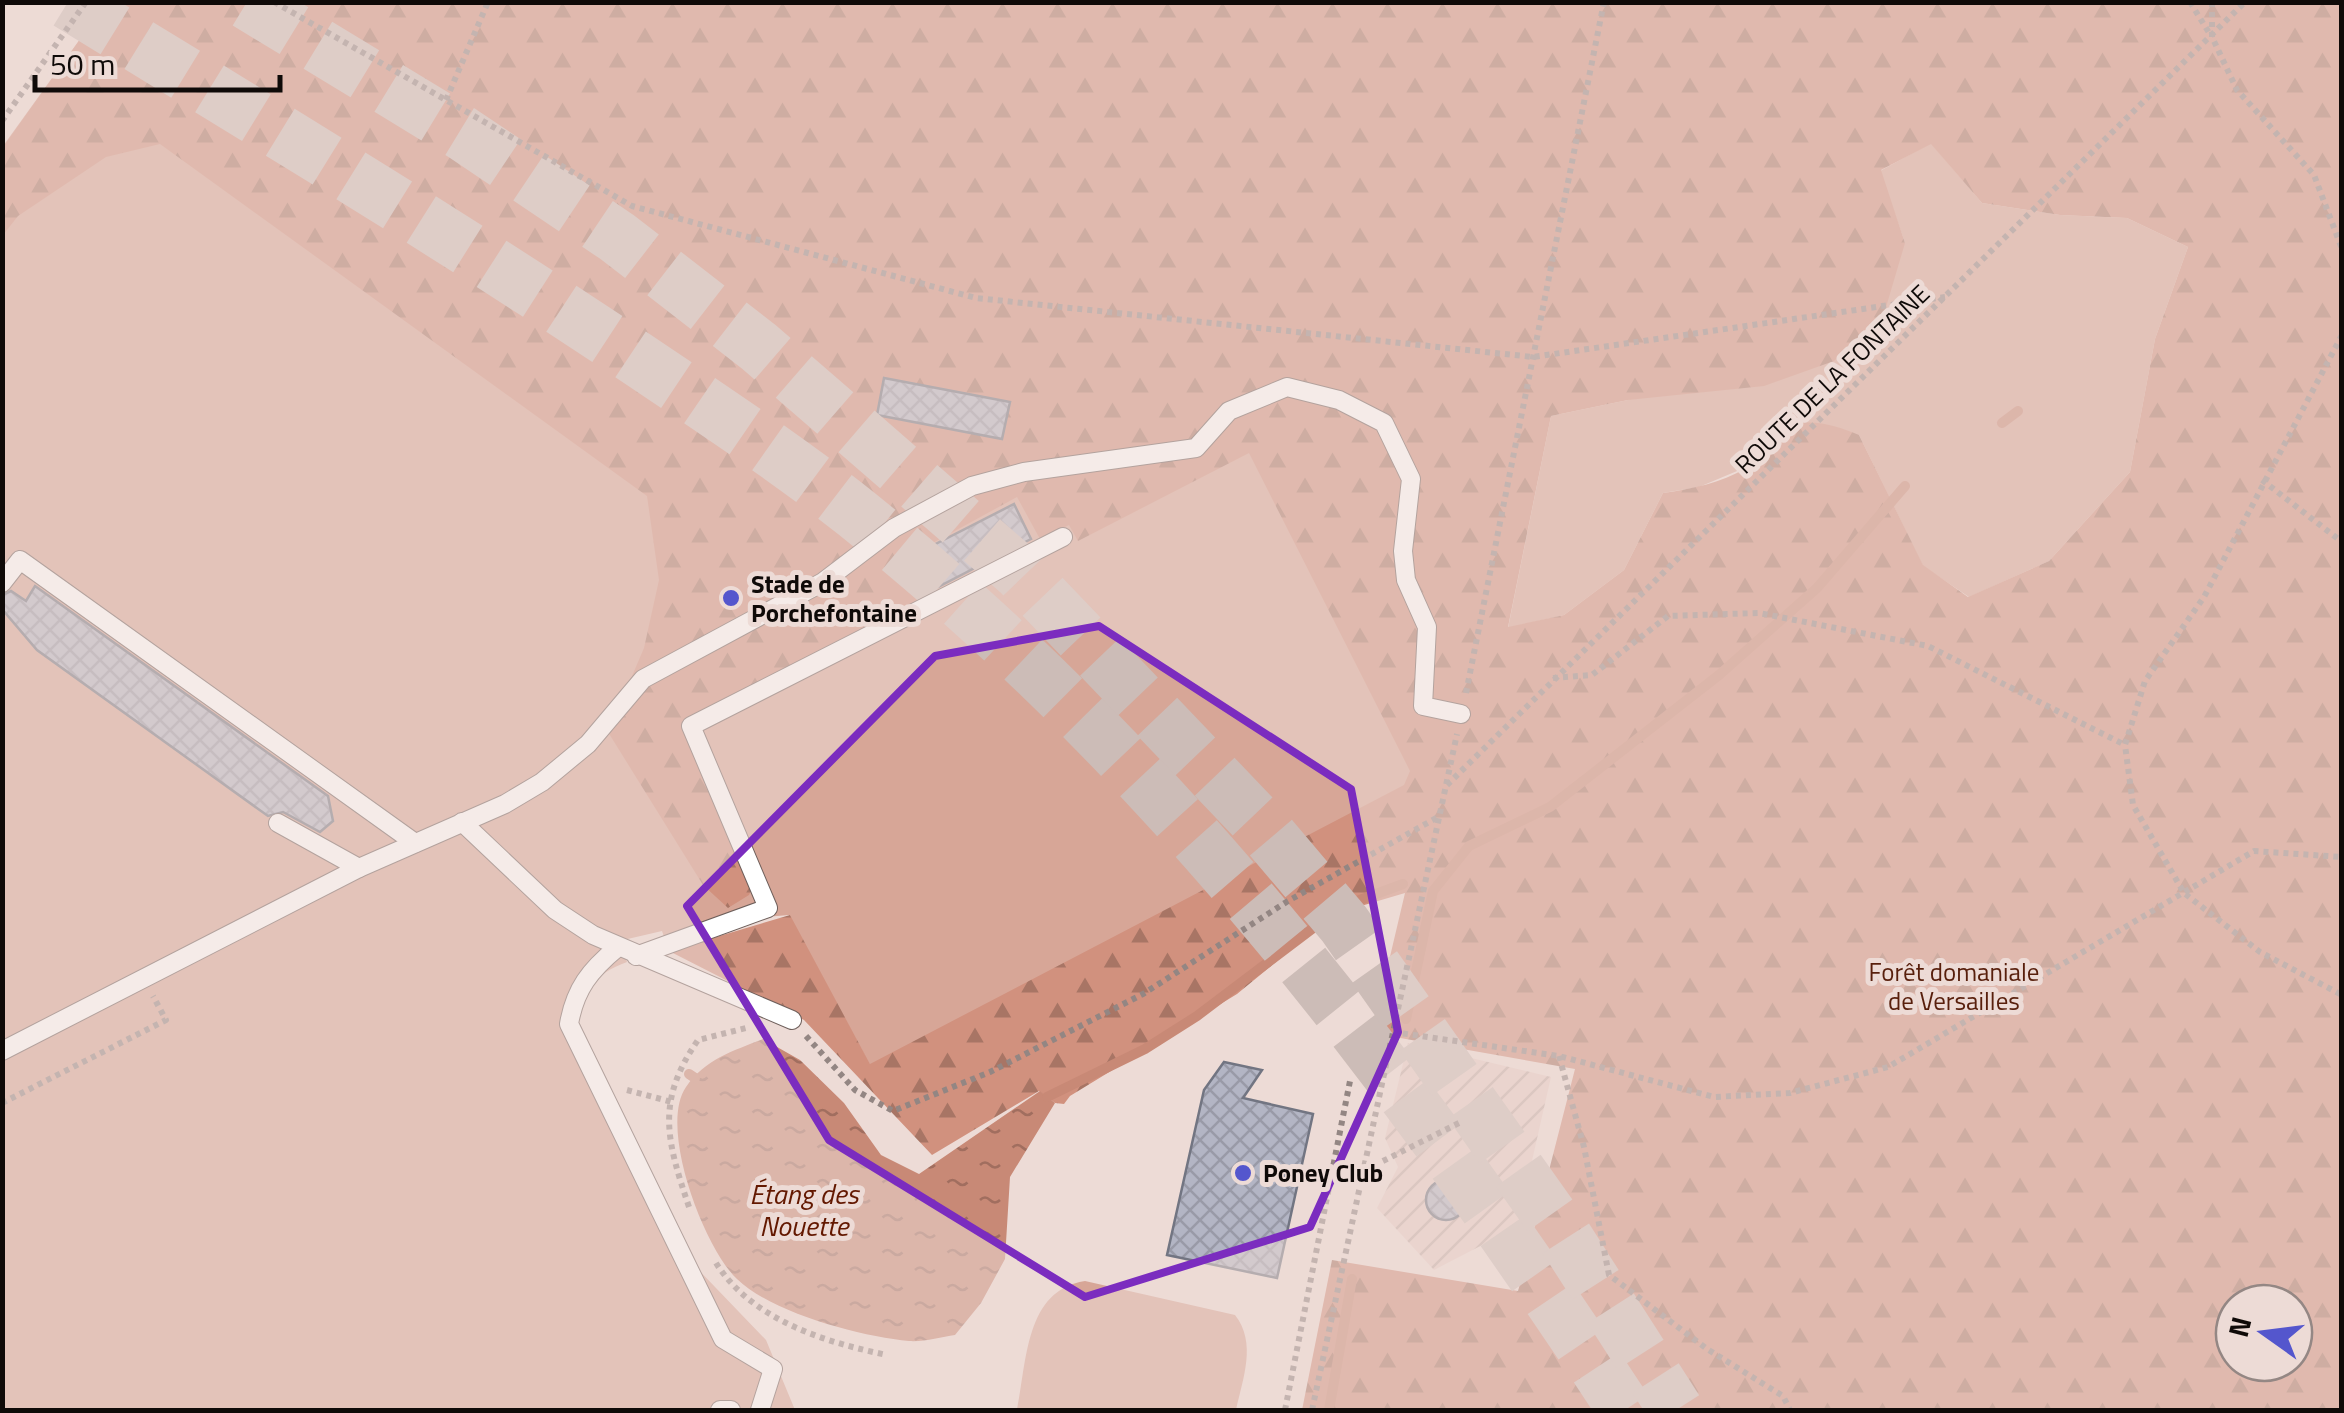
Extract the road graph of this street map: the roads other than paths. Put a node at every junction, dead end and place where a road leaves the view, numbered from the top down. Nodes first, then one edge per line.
1 (1064, 537) dead end
2 (2, 583) edge
3 (1462, 714) road end
4 (462, 822) junction
5 (278, 823) dead end
6 (415, 843) junction
7 (359, 868) junction
8 (618, 946) junction
9 (636, 956) junction
10 (792, 1020) road end
11 (2, 1051) edge
12 (720, 1410) edge
13 (731, 1410) edge
14 (760, 1410) edge

1 - 9 lane
2 - 6 lane
3 - 4 lane
4 - 6 lane
4 - 8 lane
5 - 7 lane
6 - 7 lane
7 - 11 lane
8 - 9 lane
8 - 14 lane
9 - 10 lane
12 - 13 lane

